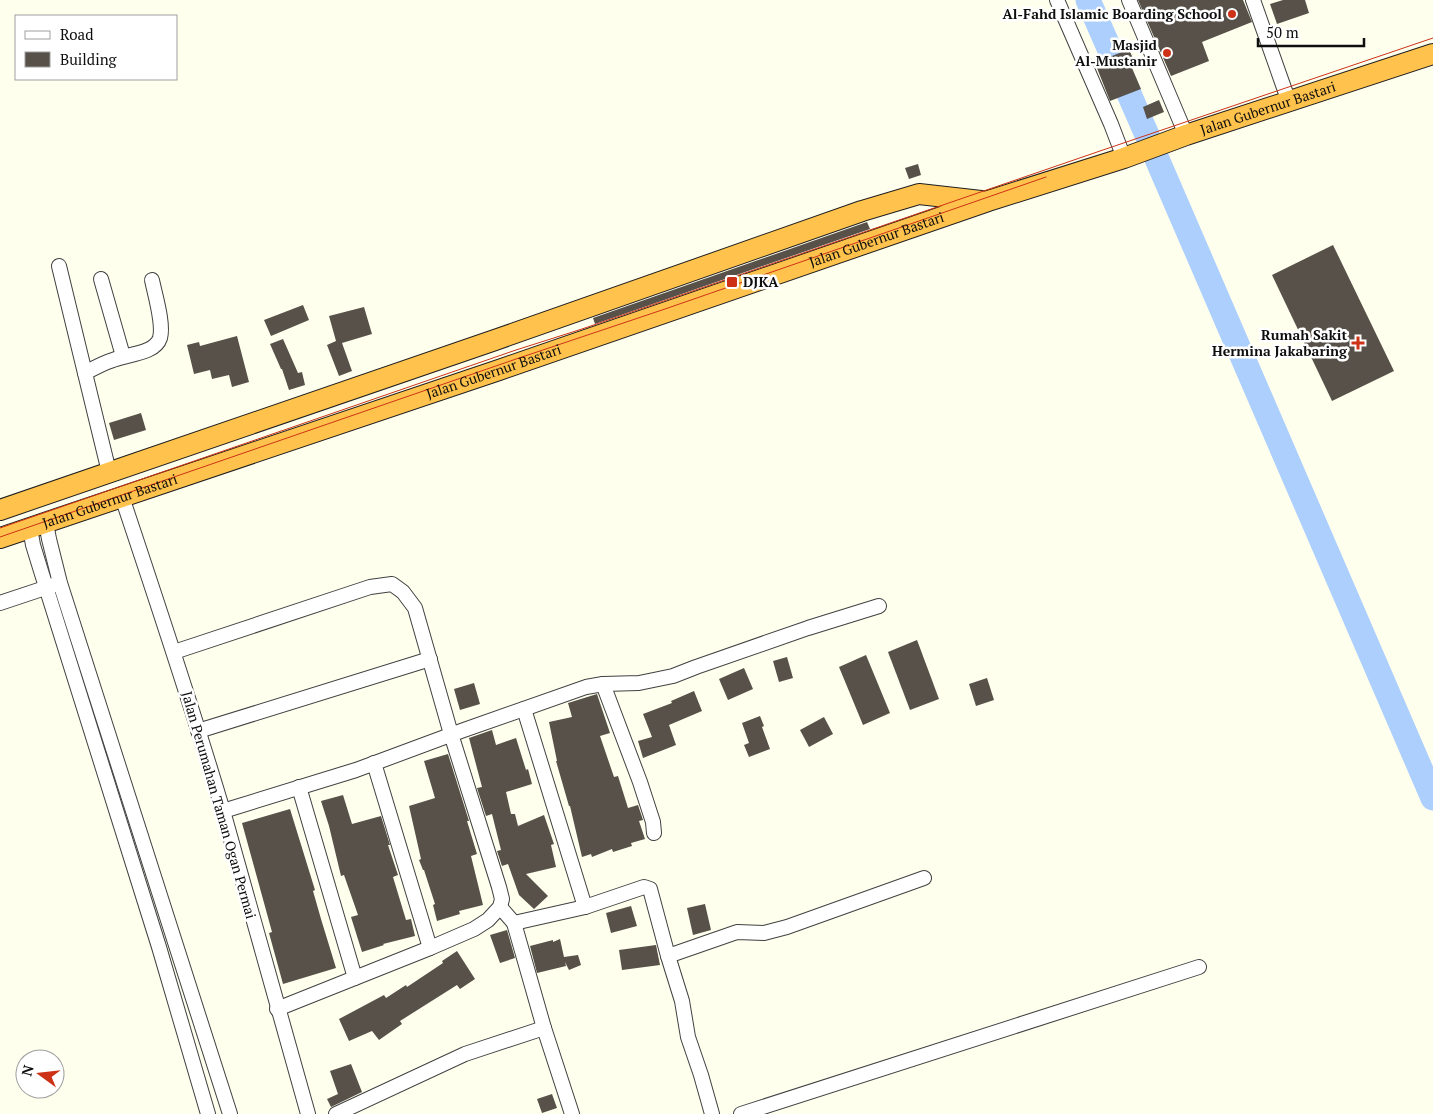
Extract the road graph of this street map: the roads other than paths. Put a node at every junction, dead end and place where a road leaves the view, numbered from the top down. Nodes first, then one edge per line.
1 (1058, 0) edge
2 (1130, 0) edge
3 (1253, 0) edge
4 (1433, 54) edge
5 (1289, 102) junction
6 (1186, 135) junction
7 (1124, 158) junction
8 (988, 201) junction
9 (59, 266) dead end
10 (101, 279) dead end
11 (152, 280) dead end
12 (495, 340) junction
13 (123, 356) junction
14 (499, 370) junction
15 (85, 373) junction
16 (109, 472) junction
17 (122, 497) junction
18 (0, 510) edge
19 (39, 534) junction
20 (0, 538) edge
21 (53, 585) junction
22 (0, 603) edge
23 (879, 606) dead end
24 (174, 652) junction
25 (430, 659) junction
26 (603, 684) junction
27 (524, 709) junction
28 (198, 731) junction
29 (451, 734) junction
30 (374, 763) junction
31 (299, 787) junction
32 (223, 811) junction
33 (654, 833) dead end
34 (924, 878) dead end
35 (500, 907) junction
36 (585, 907) junction
37 (514, 923) junction
38 (430, 948) junction
39 (668, 956) junction
40 (1199, 967) dead end
41 (355, 978) junction
42 (277, 1008) junction
43 (544, 1028) junction
44 (208, 1114) edge
45 (230, 1114) edge
46 (308, 1114) edge
47 (336, 1114) edge
48 (572, 1114) edge
49 (712, 1114) edge
50 (741, 1114) edge

1 - 7 street
2 - 6 street
3 - 5 street
4 - 5 highway, Jalan Gubernur Bastari
5 - 6 highway, Jalan Gubernur Bastari
6 - 7 highway, Jalan Gubernur Bastari
7 - 8 highway, Jalan Gubernur Bastari
8 - 12 highway, Jalan Gubernur Bastari
8 - 14 highway, Jalan Gubernur Bastari
9 - 15 street
10 - 13 street
11 - 13 street
12 - 14 highway
12 - 16 highway, Jalan Gubernur Bastari
13 - 15 street
14 - 17 highway, Jalan Gubernur Bastari
15 - 16 street
16 - 18 highway, Jalan Gubernur Bastari
17 - 19 highway, Jalan Gubernur Bastari
17 - 24 street, Jalan Perumahan Taman Ogan Permai
19 - 20 highway, Jalan Gubernur Bastari
19 - 21 street
19 - 21 street
21 - 22 street
21 - 44 street
21 - 45 street
23 - 26 street
24 - 25 street
24 - 28 street, Jalan Perumahan Taman Ogan Permai
25 - 28 street
25 - 29 street
26 - 27 street
26 - 33 street
27 - 29 street
27 - 36 street
28 - 32 street, Jalan Perumahan Taman Ogan Permai
29 - 30 street
29 - 35 street
30 - 31 street
30 - 38 street
31 - 32 street
31 - 41 street
32 - 42 street, Jalan Perumahan Taman Ogan Permai
34 - 39 street
35 - 37 street
35 - 38 street
36 - 37 street
36 - 39 street
37 - 43 street
38 - 41 street
39 - 49 street
40 - 50 street
41 - 42 street
42 - 46 street, Jalan Perumahan Taman Ogan Permai
43 - 47 street
43 - 48 street

